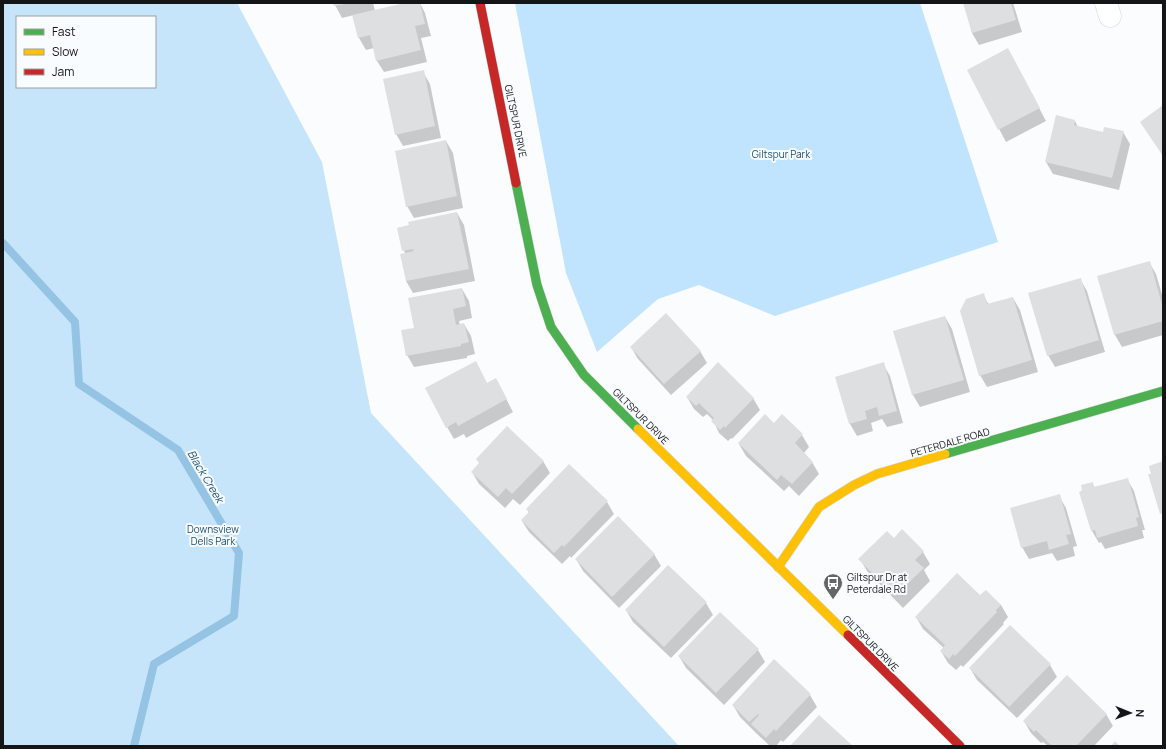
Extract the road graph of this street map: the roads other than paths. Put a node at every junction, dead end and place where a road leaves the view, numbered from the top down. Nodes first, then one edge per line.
1 (480, 3) edge
2 (1163, 391) edge
3 (778, 567) junction
4 (960, 746) edge

1 - 3 street, GILTSPUR DRIVE
2 - 3 street, PETERDALE ROAD
3 - 4 street, GILTSPUR DRIVE

